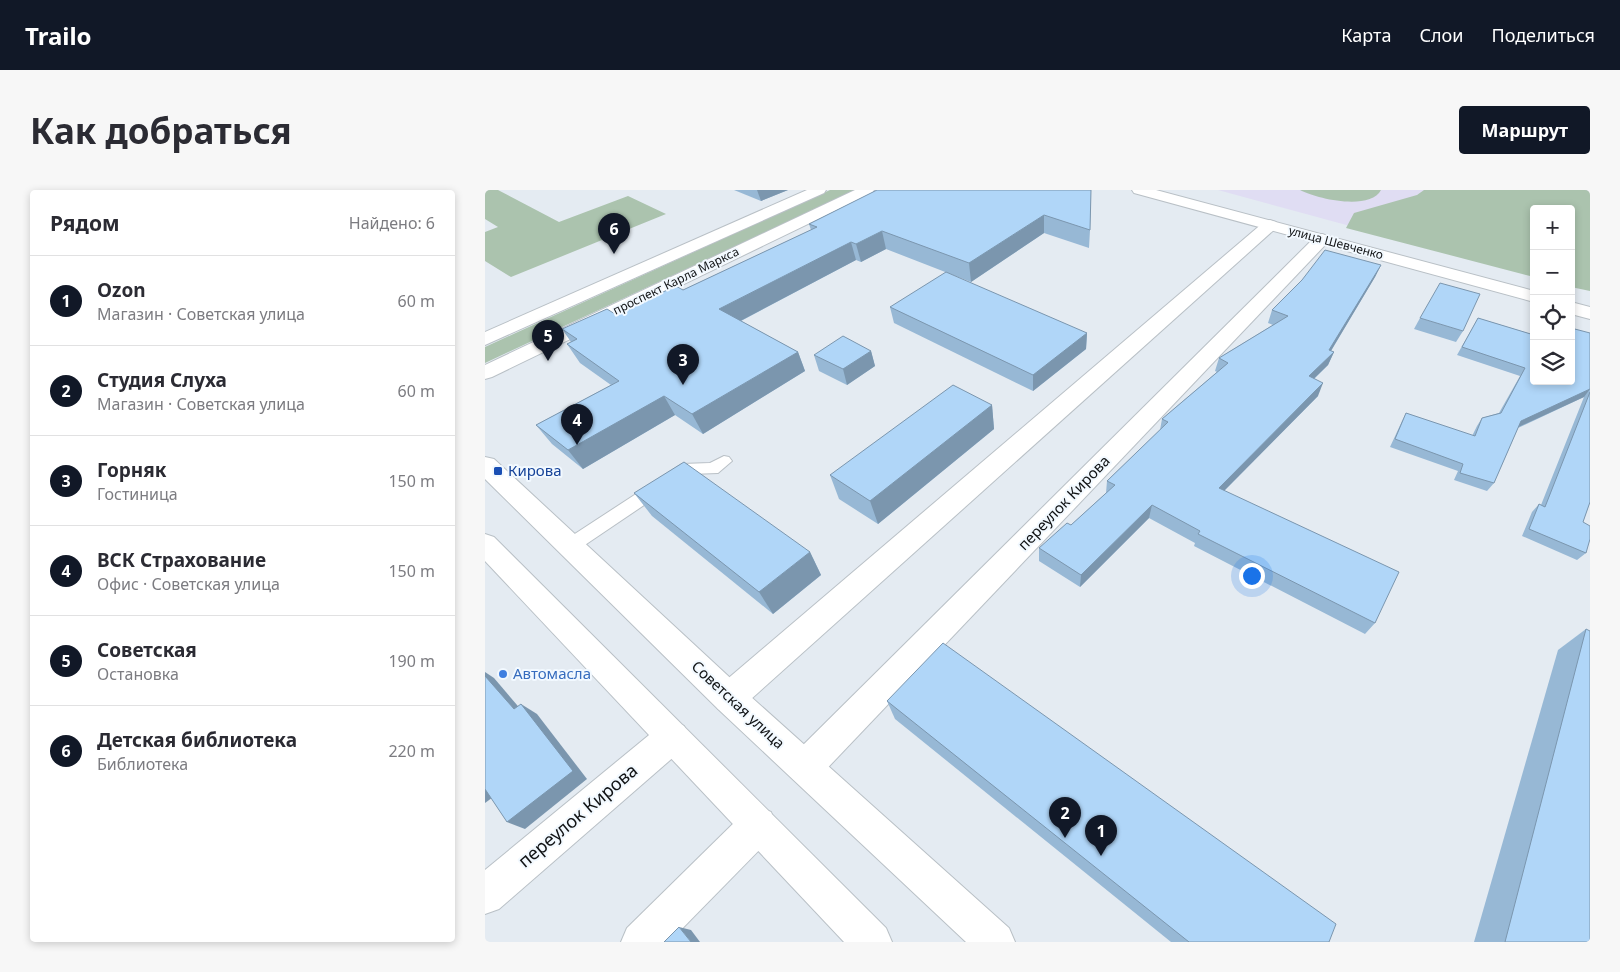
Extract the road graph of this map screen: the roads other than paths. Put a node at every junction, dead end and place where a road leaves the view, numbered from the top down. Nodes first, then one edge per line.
1 (819, 190) edge
2 (867, 190) edge
3 (1139, 190) edge
4 (1270, 225) junction
5 (1322, 239) junction
6 (1530, 297) edge
7 (1575, 309) edge
8 (1590, 313) edge
9 (485, 339) edge
10 (485, 373) edge
11 (725, 461) dead end
12 (485, 465) edge
13 (485, 544) edge
14 (570, 546) junction
15 (729, 698) junction
16 (672, 737) junction
17 (805, 768) junction
18 (758, 825) junction
19 (485, 895) edge
20 (641, 942) edge
21 (872, 942) edge
22 (995, 942) edge

1 - 9 street, проспект Карла Маркса
2 - 10 street, проспект Карла Маркса
3 - 4 street, улица Шевченко
4 - 5 street, улица Шевченко
4 - 15 street
5 - 6 street, улица Шевченко
5 - 17 street, переулок Кирова
7 - 8 street
11 - 14 lane
12 - 14 street, Советская улица
13 - 16 street
14 - 15 street, Советская улица
15 - 17 street, Советская улица
16 - 18 street
16 - 19 street, переулок Кирова
17 - 22 street, Советская улица
18 - 20 street
18 - 21 street

